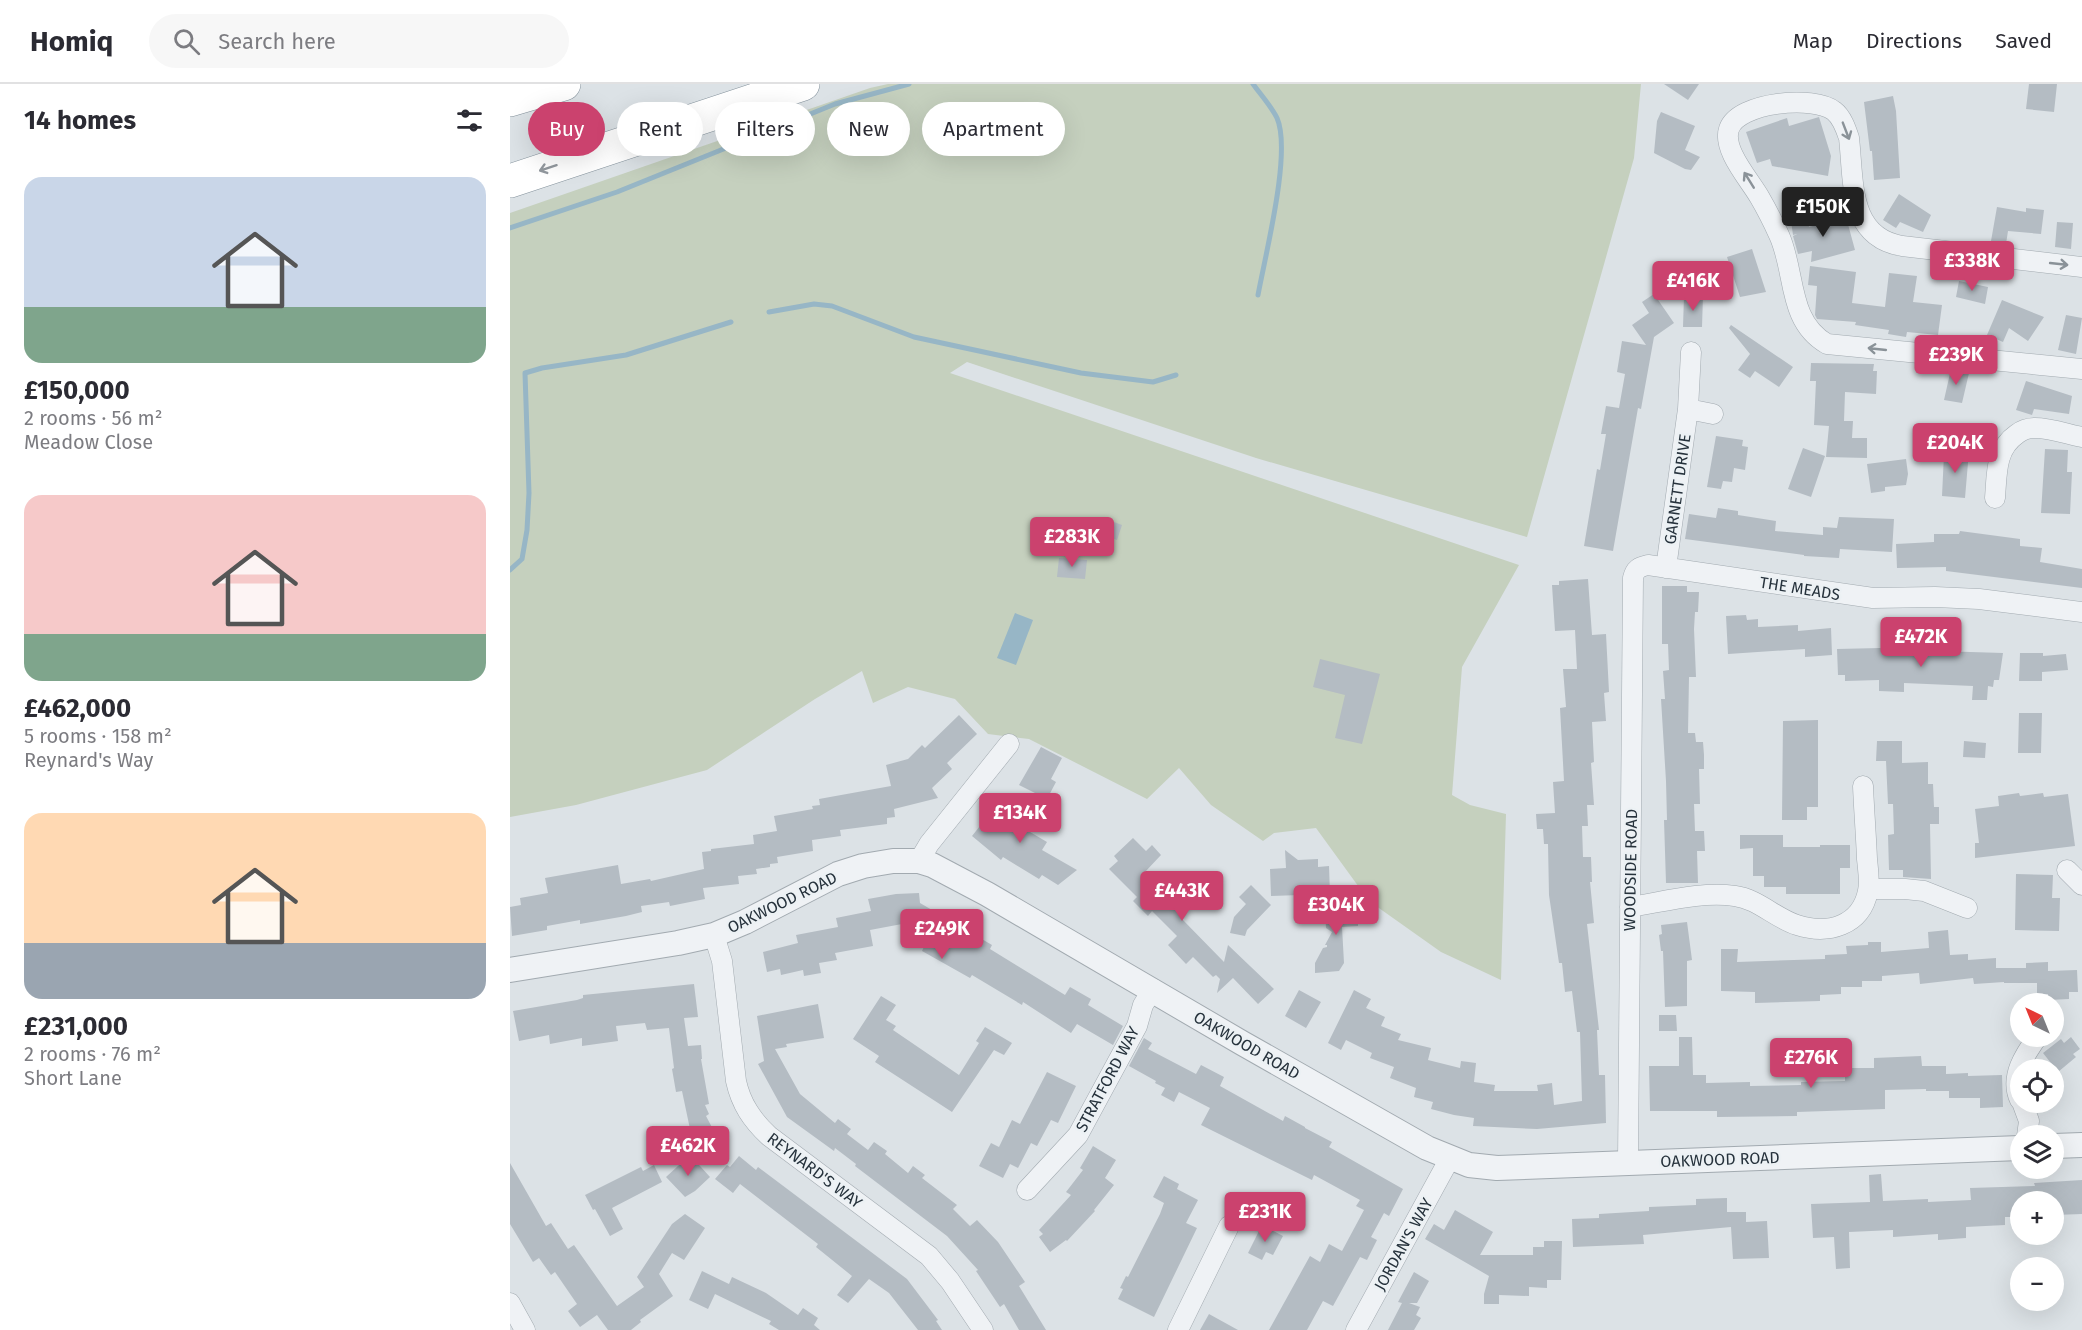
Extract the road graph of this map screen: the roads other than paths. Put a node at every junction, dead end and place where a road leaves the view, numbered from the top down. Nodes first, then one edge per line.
1 (564, 84) edge
2 (803, 84) edge
3 (510, 100) edge
4 (510, 181) edge
5 (2082, 267) edge
6 (1691, 352) dead end
7 (2082, 369) edge
8 (1688, 409) junction
9 (1713, 414) dead end
10 (2082, 437) edge
11 (1995, 498) dead end
12 (1666, 568) junction
13 (1633, 578) joint
14 (2082, 612) edge
15 (1009, 744) dead end
16 (1863, 786) dead end
17 (919, 861) junction
18 (2067, 870) dead end
19 (2082, 885) edge
20 (1869, 889) junction
21 (1630, 907) junction
22 (1967, 908) dead end
23 (714, 935) junction
24 (510, 970) edge
25 (1153, 989) junction
26 (2082, 1145) edge
27 (2064, 1146) edge
28 (2010, 1148) edge
29 (1450, 1158) junction
30 (1628, 1162) junction
31 (1027, 1190) dead end
32 (1229, 1226) dead end
33 (510, 1303) edge
34 (525, 1330) edge
35 (983, 1330) edge
36 (1178, 1330) edge
37 (1356, 1330) edge

1 - 3 highway
2 -> 4 highway
7 -> 5 street
6 - 8 street, GARNETT DRIVE
8 - 9 street, GARNETT DRIVE
8 - 12 street, GARNETT DRIVE
10 - 11 street
12 - 13 street, THE MEADS
12 - 14 street, THE MEADS
13 - 21 street, WOODSIDE ROAD
15 - 17 street
16 - 20 street
17 - 23 street, OAKWOOD ROAD
17 - 25 street, OAKWOOD ROAD
18 - 19 street
20 - 21 street
20 - 22 street
21 - 30 street, WOODSIDE ROAD
23 - 24 street, OAKWOOD ROAD
23 - 35 street, REYNARD'S WAY
25 - 29 street, OAKWOOD ROAD
25 - 31 street, STRATFORD WAY
26 - 27 street
28 - 30 street, OAKWOOD ROAD
29 - 30 street, OAKWOOD ROAD
29 - 37 street, JORDAN'S WAY
32 - 36 street
33 - 34 street

